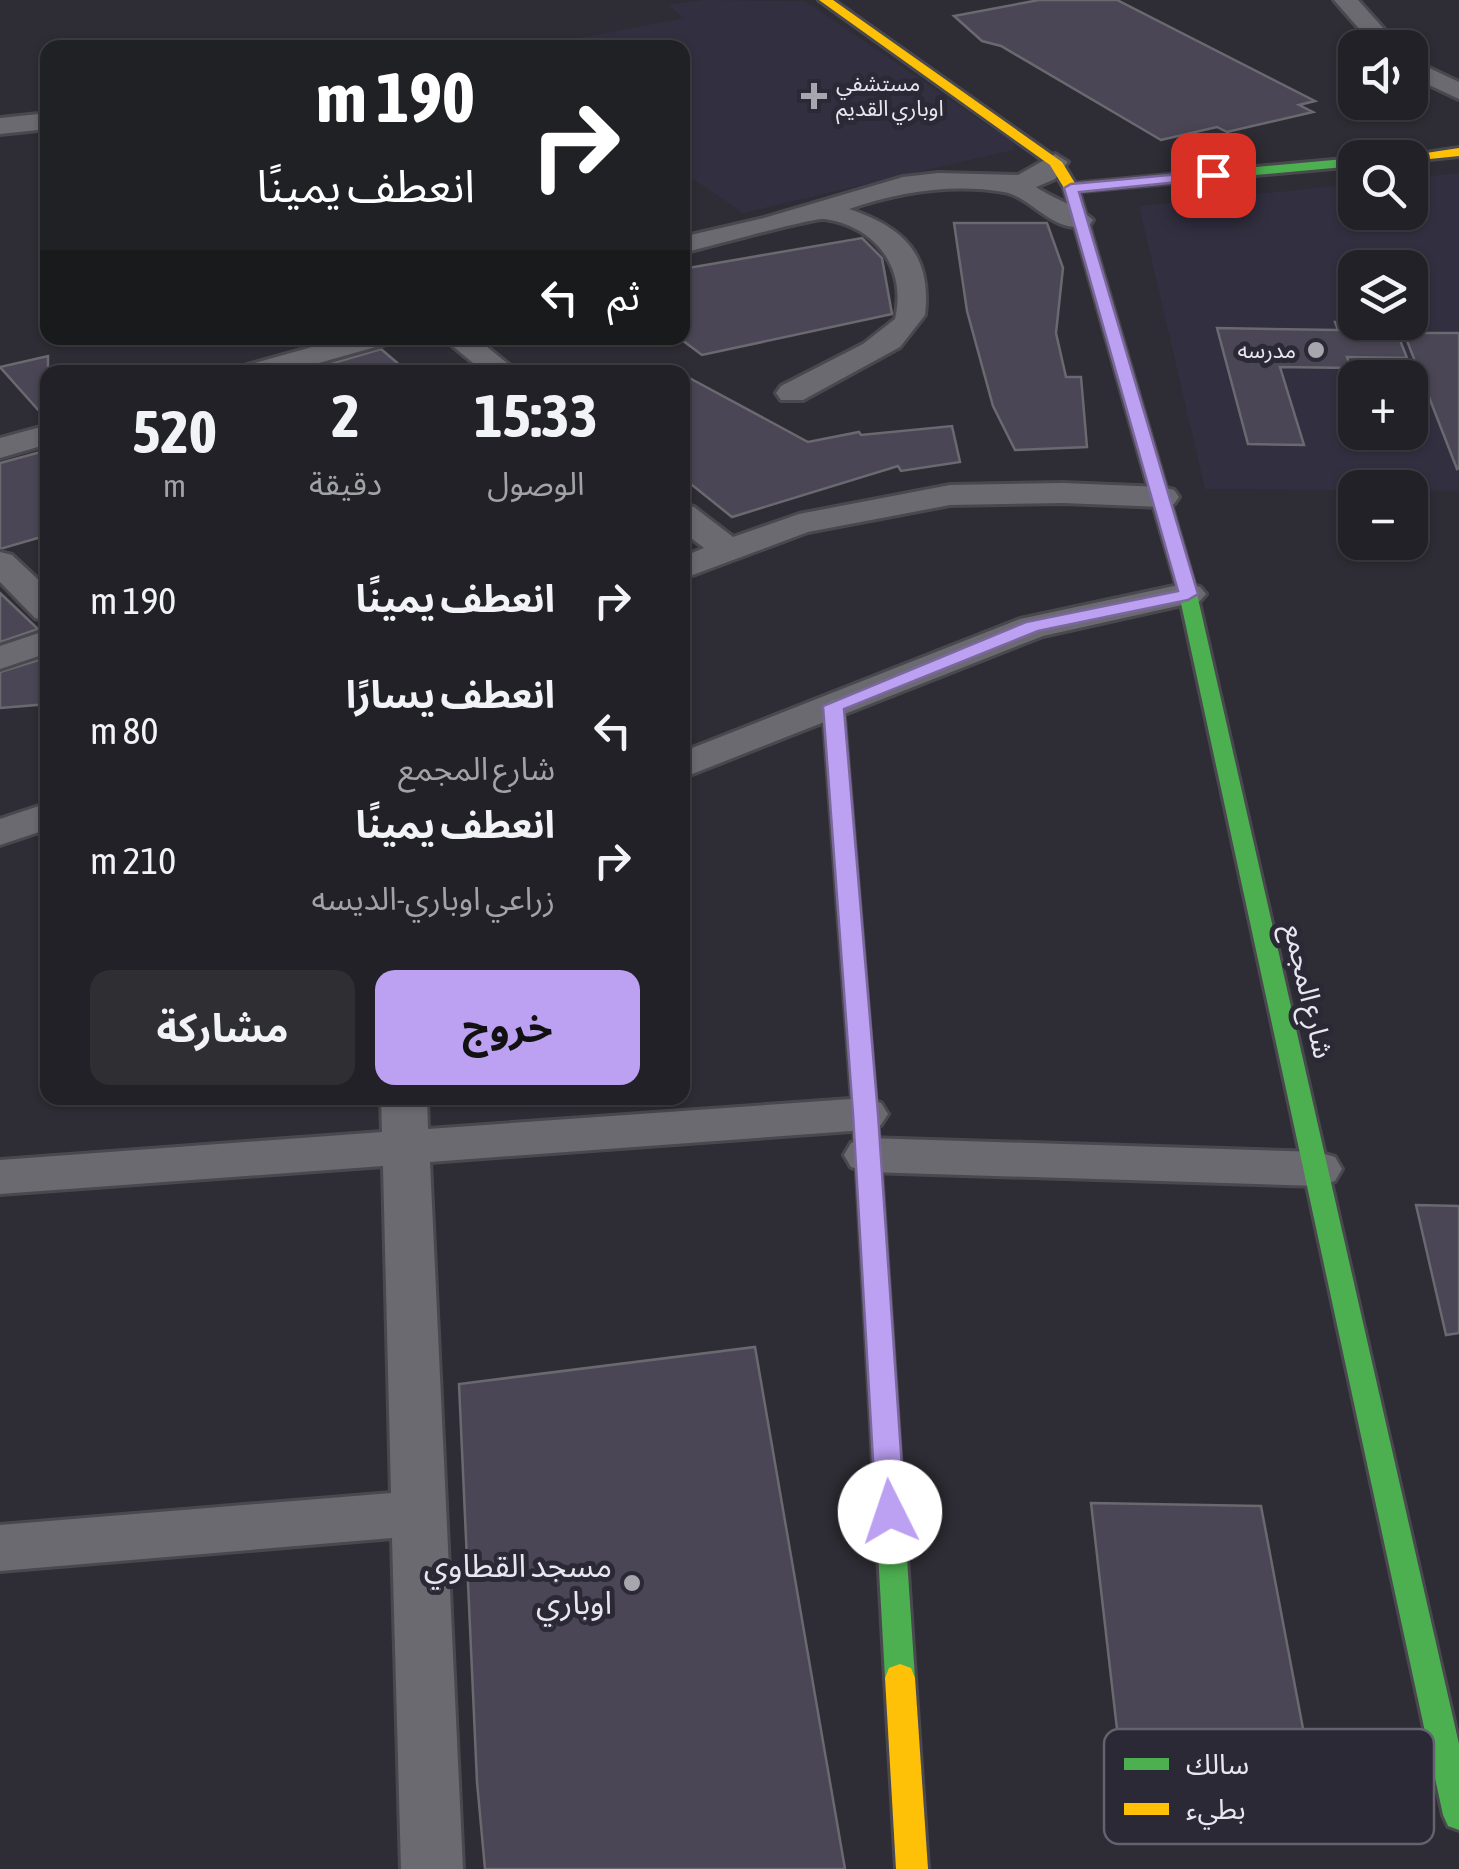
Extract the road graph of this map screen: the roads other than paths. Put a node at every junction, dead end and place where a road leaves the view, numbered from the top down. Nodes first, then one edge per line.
1 (824, 0) edge
2 (1346, 0) edge
3 (1373, 30) edge
4 (1428, 76) edge
5 (1459, 92) edge
6 (40, 122) edge
7 (0, 126) edge
8 (1458, 152) edge
9 (1428, 155) edge
10 (1055, 162) junction
11 (1338, 164) edge
12 (1012, 184) junction
13 (1071, 188) junction
14 (824, 209) junction
15 (1079, 220) junction
16 (690, 243) edge
17 (350, 345) edge
18 (470, 345) edge
19 (280, 365) edge
20 (494, 365) edge
21 (792, 394) dead end
22 (40, 436) edge
23 (0, 448) edge
24 (1162, 497) junction
25 (690, 520) edge
26 (729, 551) junction
27 (0, 562) edge
28 (690, 566) edge
29 (1188, 594) junction
30 (40, 602) edge
31 (40, 644) edge
32 (0, 658) edge
33 (833, 706) junction
34 (690, 763) edge
35 (40, 818) edge
36 (0, 833) edge
37 (404, 1123) edge
38 (867, 1135) junction
39 (1318, 1169) junction
40 (0, 1177) edge
41 (419, 1513) junction
42 (0, 1548) edge
43 (1444, 1683) edge
44 (1459, 1815) edge
45 (432, 1869) edge
46 (912, 1869) edge

1 - 10 street
2 - 3 street
4 - 5 street
6 - 7 street
8 - 9 street
10 - 12 street
10 - 13 street, شارع المجمع
11 - 13 street
12 - 14 street
12 - 15 street
13 - 15 street, شارع المجمع
14 - 16 street
14 - 21 street
15 - 24 street, شارع المجمع
17 - 19 street
18 - 20 street
22 - 23 street
24 - 26 street
24 - 29 street, شارع المجمع
25 - 26 street
26 - 28 street
27 - 30 street
29 - 33 street
29 - 39 street, شارع المجمع
31 - 32 street
33 - 34 street
33 - 38 street
35 - 36 street
37 - 38 street
37 - 40 street
37 - 41 street
38 - 39 street
38 - 46 street
39 - 43 street, شارع المجمع
41 - 42 street
41 - 45 street
43 - 44 street, شارع المجمع

